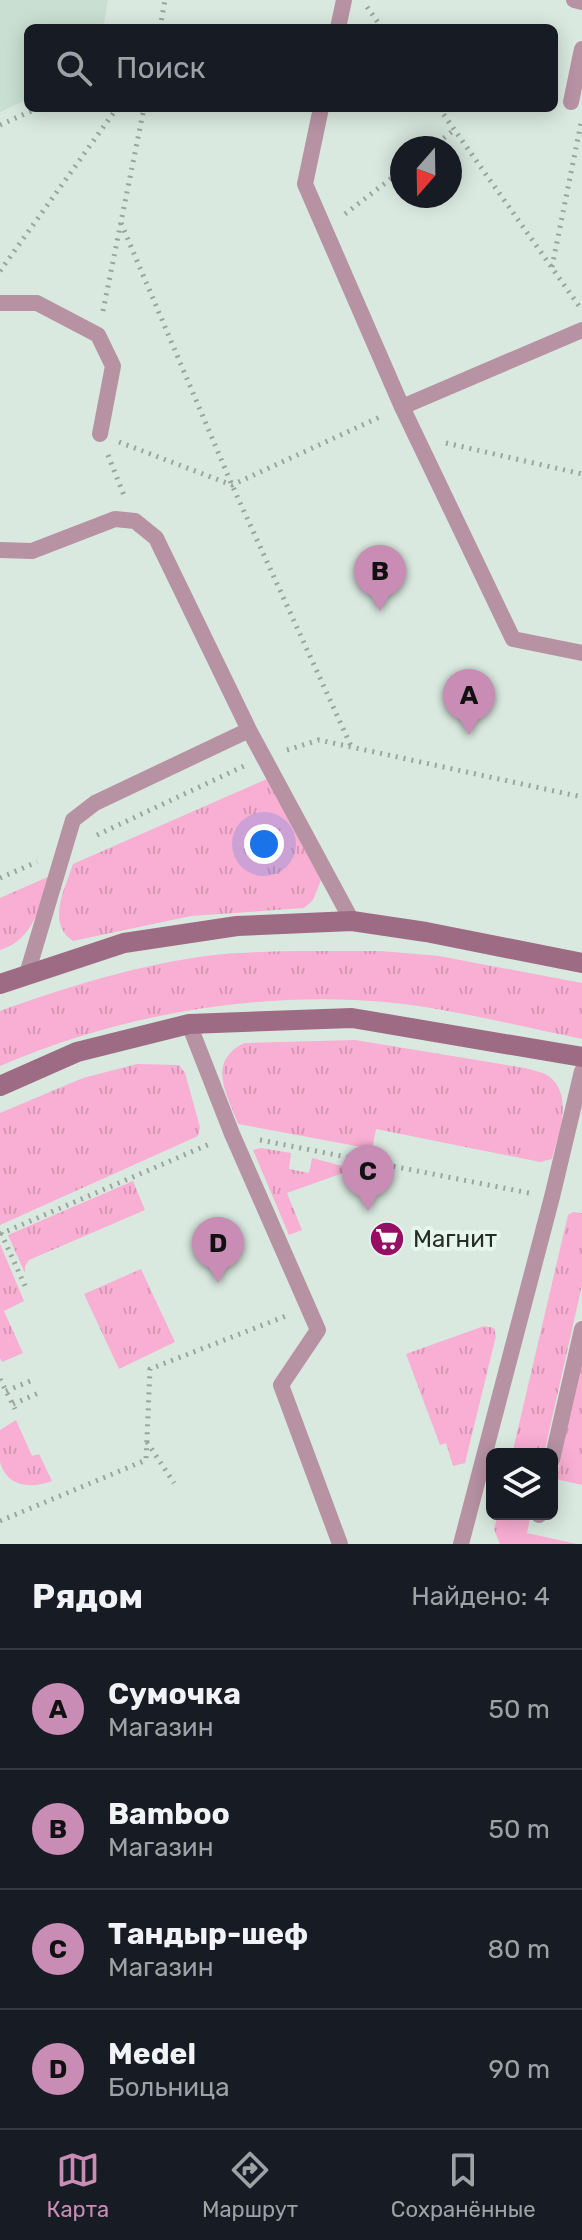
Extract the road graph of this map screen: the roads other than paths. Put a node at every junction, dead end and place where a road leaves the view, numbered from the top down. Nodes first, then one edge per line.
1 (344, 0) edge
2 (574, 0) edge
3 (582, 2) edge
4 (339, 24) edge
5 (582, 49) edge
6 (571, 102) road end
7 (320, 112) edge
8 (0, 303) edge
9 (582, 330) edge
10 (402, 407) junction
11 (100, 434) road end
12 (0, 550) edge
13 (582, 653) edge
14 (249, 730) junction
15 (352, 921) junction
16 (582, 963) edge
17 (27, 974) junction
18 (0, 984) edge
19 (189, 1024) junction
20 (582, 1057) edge
21 (582, 1071) edge
22 (0, 1086) edge
23 (582, 1329) edge
24 (555, 1448) edge
25 (340, 1544) edge
26 (461, 1544) edge

1 - 4 lane
2 - 3 lane
5 - 6 lane
7 - 10 lane
8 - 11 lane
9 - 10 lane
10 - 13 lane
12 - 14 lane
14 - 15 lane
14 - 17 lane
15 - 16 main road
15 - 17 main road
17 - 18 main road
19 - 20 main road
19 - 22 main road
19 - 25 lane
21 - 26 lane
23 - 24 lane

